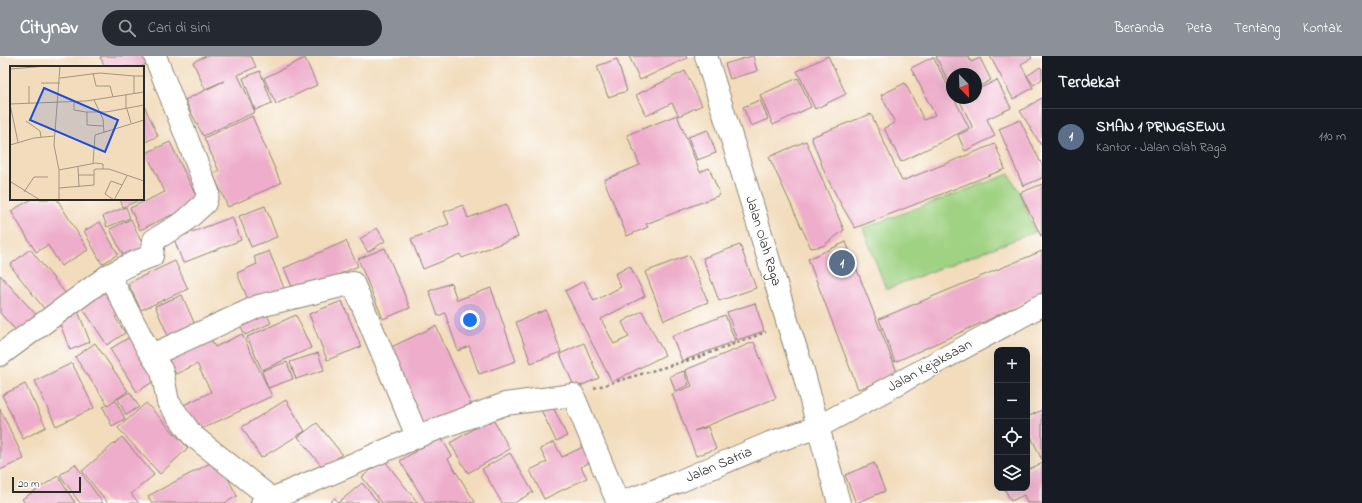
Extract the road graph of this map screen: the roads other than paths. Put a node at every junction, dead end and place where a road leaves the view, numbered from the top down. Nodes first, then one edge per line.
1 (155, 56) edge
2 (706, 56) edge
3 (109, 275) junction
4 (1042, 305) edge
5 (0, 355) edge
6 (152, 355) junction
7 (818, 427) junction
8 (417, 436) junction
9 (271, 502) edge
10 (619, 503) edge
11 (839, 503) edge

1 - 3 street
2 - 7 street, Jalan Olah Raga
3 - 5 street
3 - 6 street
4 - 7 street, Jalan Kejaksaan
6 - 8 street
6 - 9 street
7 - 10 street, Jalan Satria
7 - 11 street, Jalan Olah Raga
8 - 9 street
8 - 10 street

